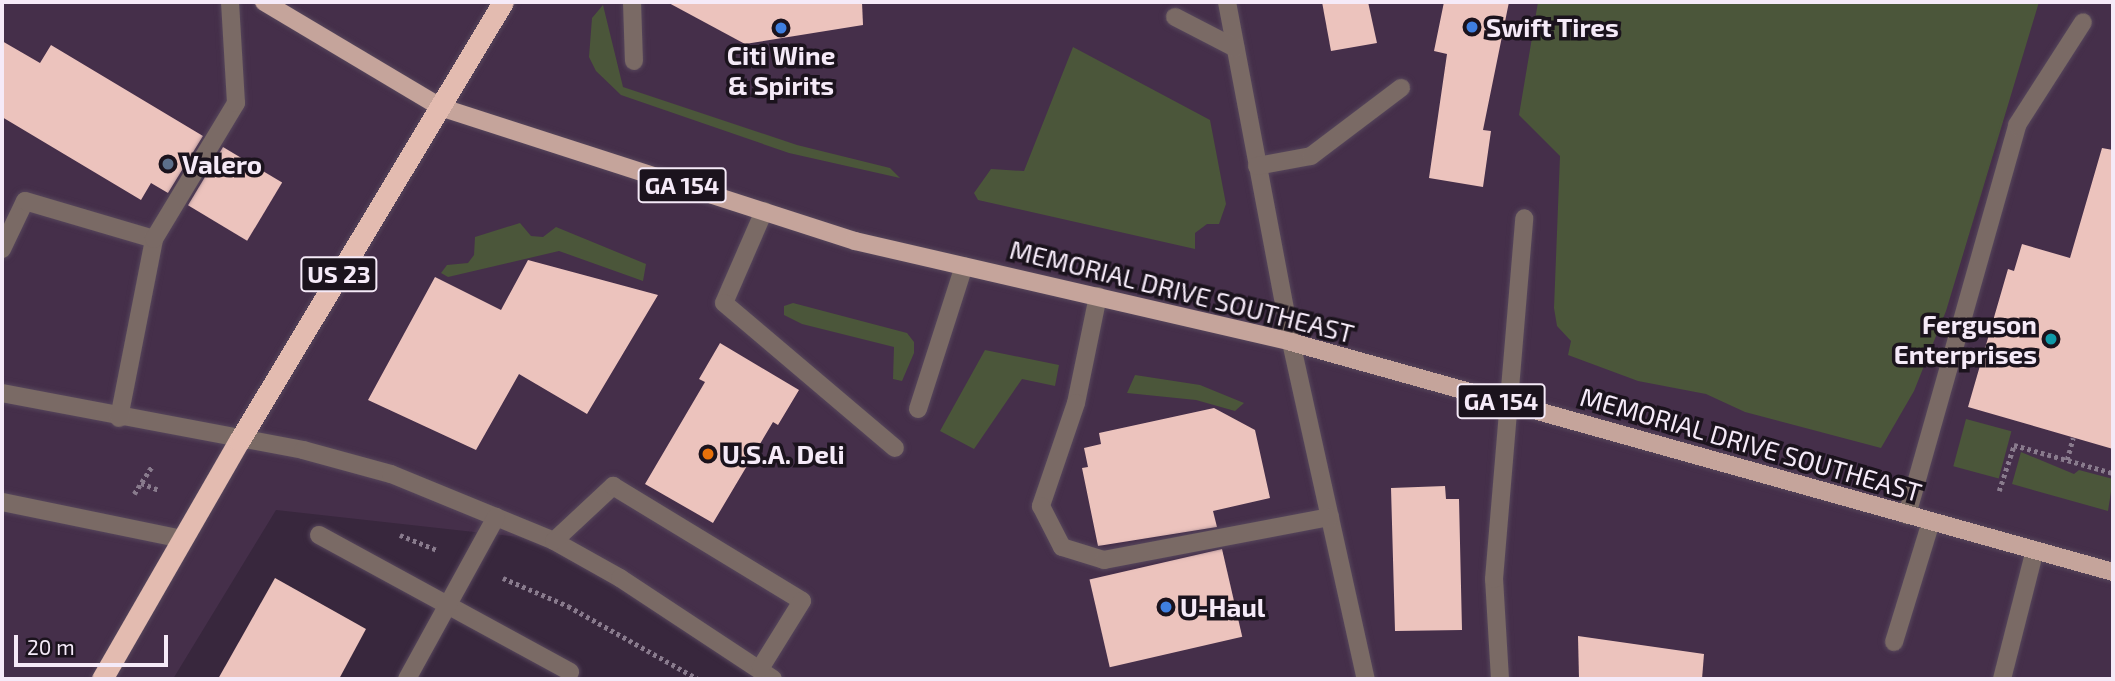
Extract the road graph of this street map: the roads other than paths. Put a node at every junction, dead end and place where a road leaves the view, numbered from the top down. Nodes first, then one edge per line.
1 (230, 2) edge
2 (264, 2) edge
3 (503, 2) edge
4 (632, 2) edge
5 (1227, 2) edge
6 (1175, 17) dead end
7 (2083, 22) dead end
8 (1235, 48) junction
9 (634, 61) dead end
10 (1401, 88) dead end
11 (440, 107) junction
12 (1258, 166) junction
13 (764, 211) junction
14 (1524, 218) dead end
15 (154, 239) junction
16 (2, 248) edge
17 (964, 266) junction
18 (1098, 296) junction
19 (1291, 342) junction
20 (2, 393) edge
21 (1505, 402) junction
22 (918, 408) dead end
23 (119, 418) junction
24 (239, 441) junction
25 (895, 448) dead end
26 (2, 502) edge
27 (1908, 515) junction
28 (496, 517) junction
29 (1330, 517) junction
30 (1931, 522) junction
31 (319, 535) dead end
32 (183, 539) junction
33 (554, 541) junction
34 (2035, 550) junction
35 (2113, 572) edge
36 (448, 607) junction
37 (1894, 642) dead end
38 (570, 672) dead end
39 (767, 673) edge
40 (102, 679) edge
41 (407, 679) edge
42 (1366, 679) edge
43 (1500, 679) edge
44 (2002, 679) edge

1 - 15 street
2 - 11 main road, MEMORIAL DRIVE SOUTHEAST / GA 154
3 - 11 highway, US 23
4 - 9 street
5 - 8 street
6 - 8 street
7 - 27 street
8 - 12 street
10 - 12 street
11 - 13 main road, MEMORIAL DRIVE SOUTHEAST / GA 154
11 - 24 highway, US 23
12 - 19 street
13 - 17 main road, MEMORIAL DRIVE SOUTHEAST / GA 154
13 - 25 street
14 - 21 street
15 - 16 street
15 - 23 street
17 - 18 main road, MEMORIAL DRIVE SOUTHEAST / GA 154
17 - 22 street
18 - 19 main road, MEMORIAL DRIVE SOUTHEAST / GA 154
18 - 29 street
19 - 21 main road, MEMORIAL DRIVE SOUTHEAST / GA 154
19 - 29 street
20 - 23 street
21 - 27 main road, MEMORIAL DRIVE SOUTHEAST / GA 154
21 - 43 street
23 - 24 street
24 - 28 street
24 - 32 highway, US 23
26 - 32 street
27 - 30 main road, MEMORIAL DRIVE SOUTHEAST / GA 154
28 - 33 street
28 - 36 street
29 - 42 street
30 - 34 main road, MEMORIAL DRIVE SOUTHEAST / GA 154
30 - 37 street
31 - 36 street
32 - 40 highway, US 23
33 - 39 street
33 - 39 street
34 - 35 main road, MEMORIAL DRIVE SOUTHEAST / GA 154
34 - 44 street
36 - 38 street
36 - 41 street

